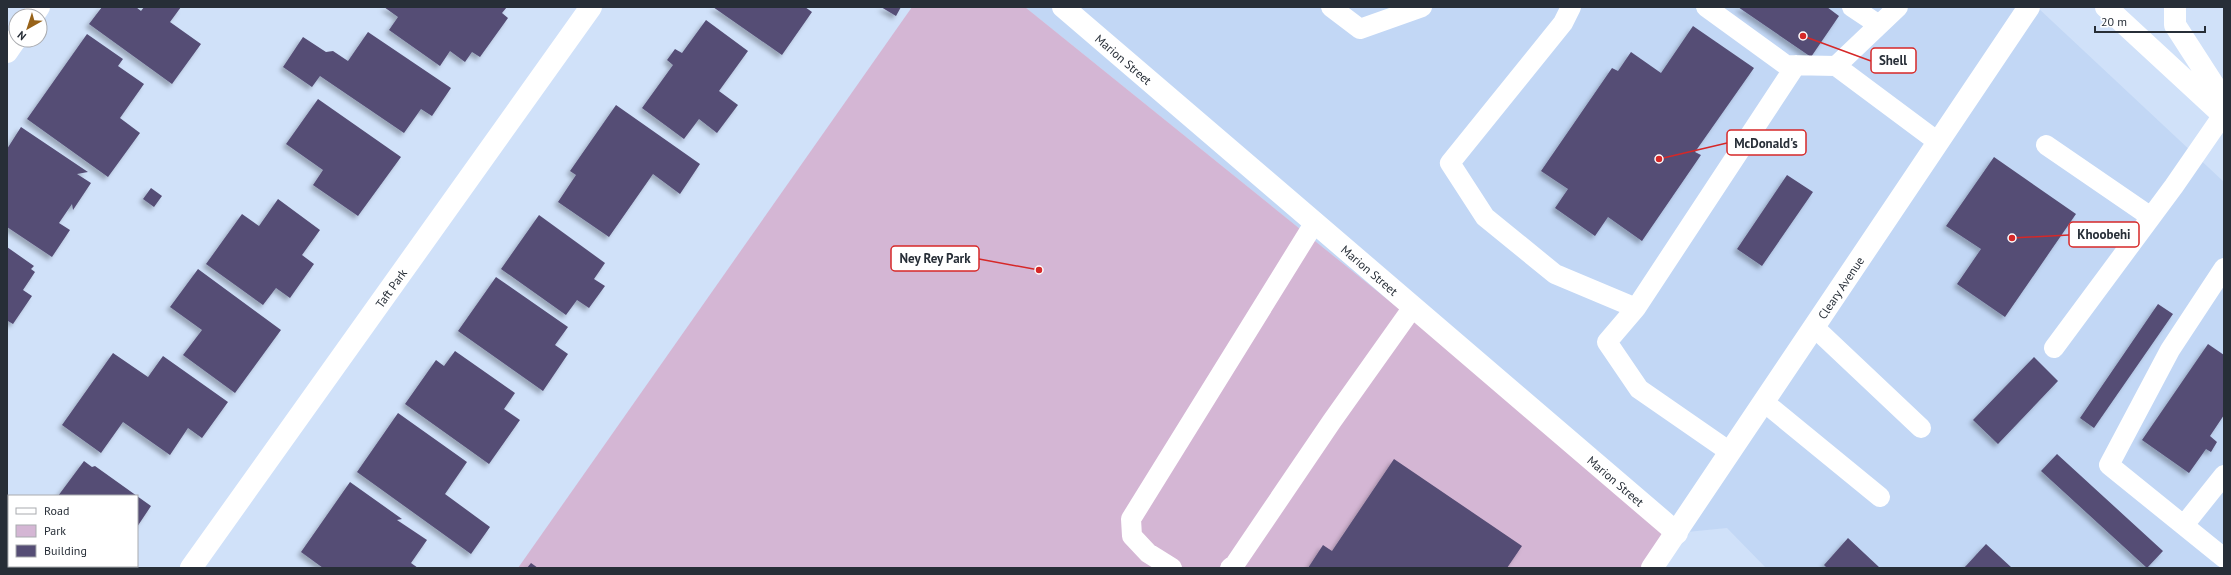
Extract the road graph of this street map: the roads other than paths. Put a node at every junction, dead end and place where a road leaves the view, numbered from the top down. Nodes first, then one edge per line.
1 (591, 7) edge
2 (1064, 7) edge
3 (1331, 7) edge
4 (1422, 7) edge
5 (1571, 7) edge
6 (1706, 7) edge
7 (1852, 7) edge
8 (1898, 7) edge
9 (2029, 7) edge
10 (2106, 7) edge
11 (2175, 7) edge
12 (1879, 25) junction
13 (1796, 65) junction
14 (1836, 66) junction
15 (2224, 111) edge
16 (1938, 142) junction
17 (2046, 145) dead end
18 (2151, 217) junction
19 (1315, 222) junction
20 (2224, 268) edge
21 (1413, 307) junction
22 (1636, 308) junction
23 (1814, 327) junction
24 (2054, 348) dead end
25 (1764, 402) junction
26 (1921, 428) dead end
27 (1730, 452) junction
28 (2224, 475) edge
29 (1880, 497) dead end
30 (2184, 525) junction
31 (1677, 533) junction
32 (2224, 558) edge
33 (1655, 567) edge
34 (191, 568) edge
35 (1172, 568) edge
36 (1230, 568) edge

1 - 34 street, Taft Park
2 - 19 street, Marion Street
3 - 4 lane
5 - 22 lane
6 - 13 lane
7 - 12 lane
8 - 12 lane
9 - 16 street, Cleary Avenue
10 - 15 street
11 - 15 street
12 - 14 lane
13 - 14 lane
13 - 22 lane
14 - 16 lane
15 - 18 lane
16 - 23 street, Cleary Avenue
17 - 18 lane
18 - 24 lane
19 - 21 street, Marion Street
19 - 35 lane
20 - 30 lane
21 - 31 street, Marion Street
21 - 36 lane
22 - 27 lane
23 - 25 street, Cleary Avenue
23 - 26 lane
25 - 27 street, Cleary Avenue
25 - 29 lane
27 - 31 street, Cleary Avenue
28 - 30 lane
30 - 32 lane
31 - 33 street, Cleary Avenue

